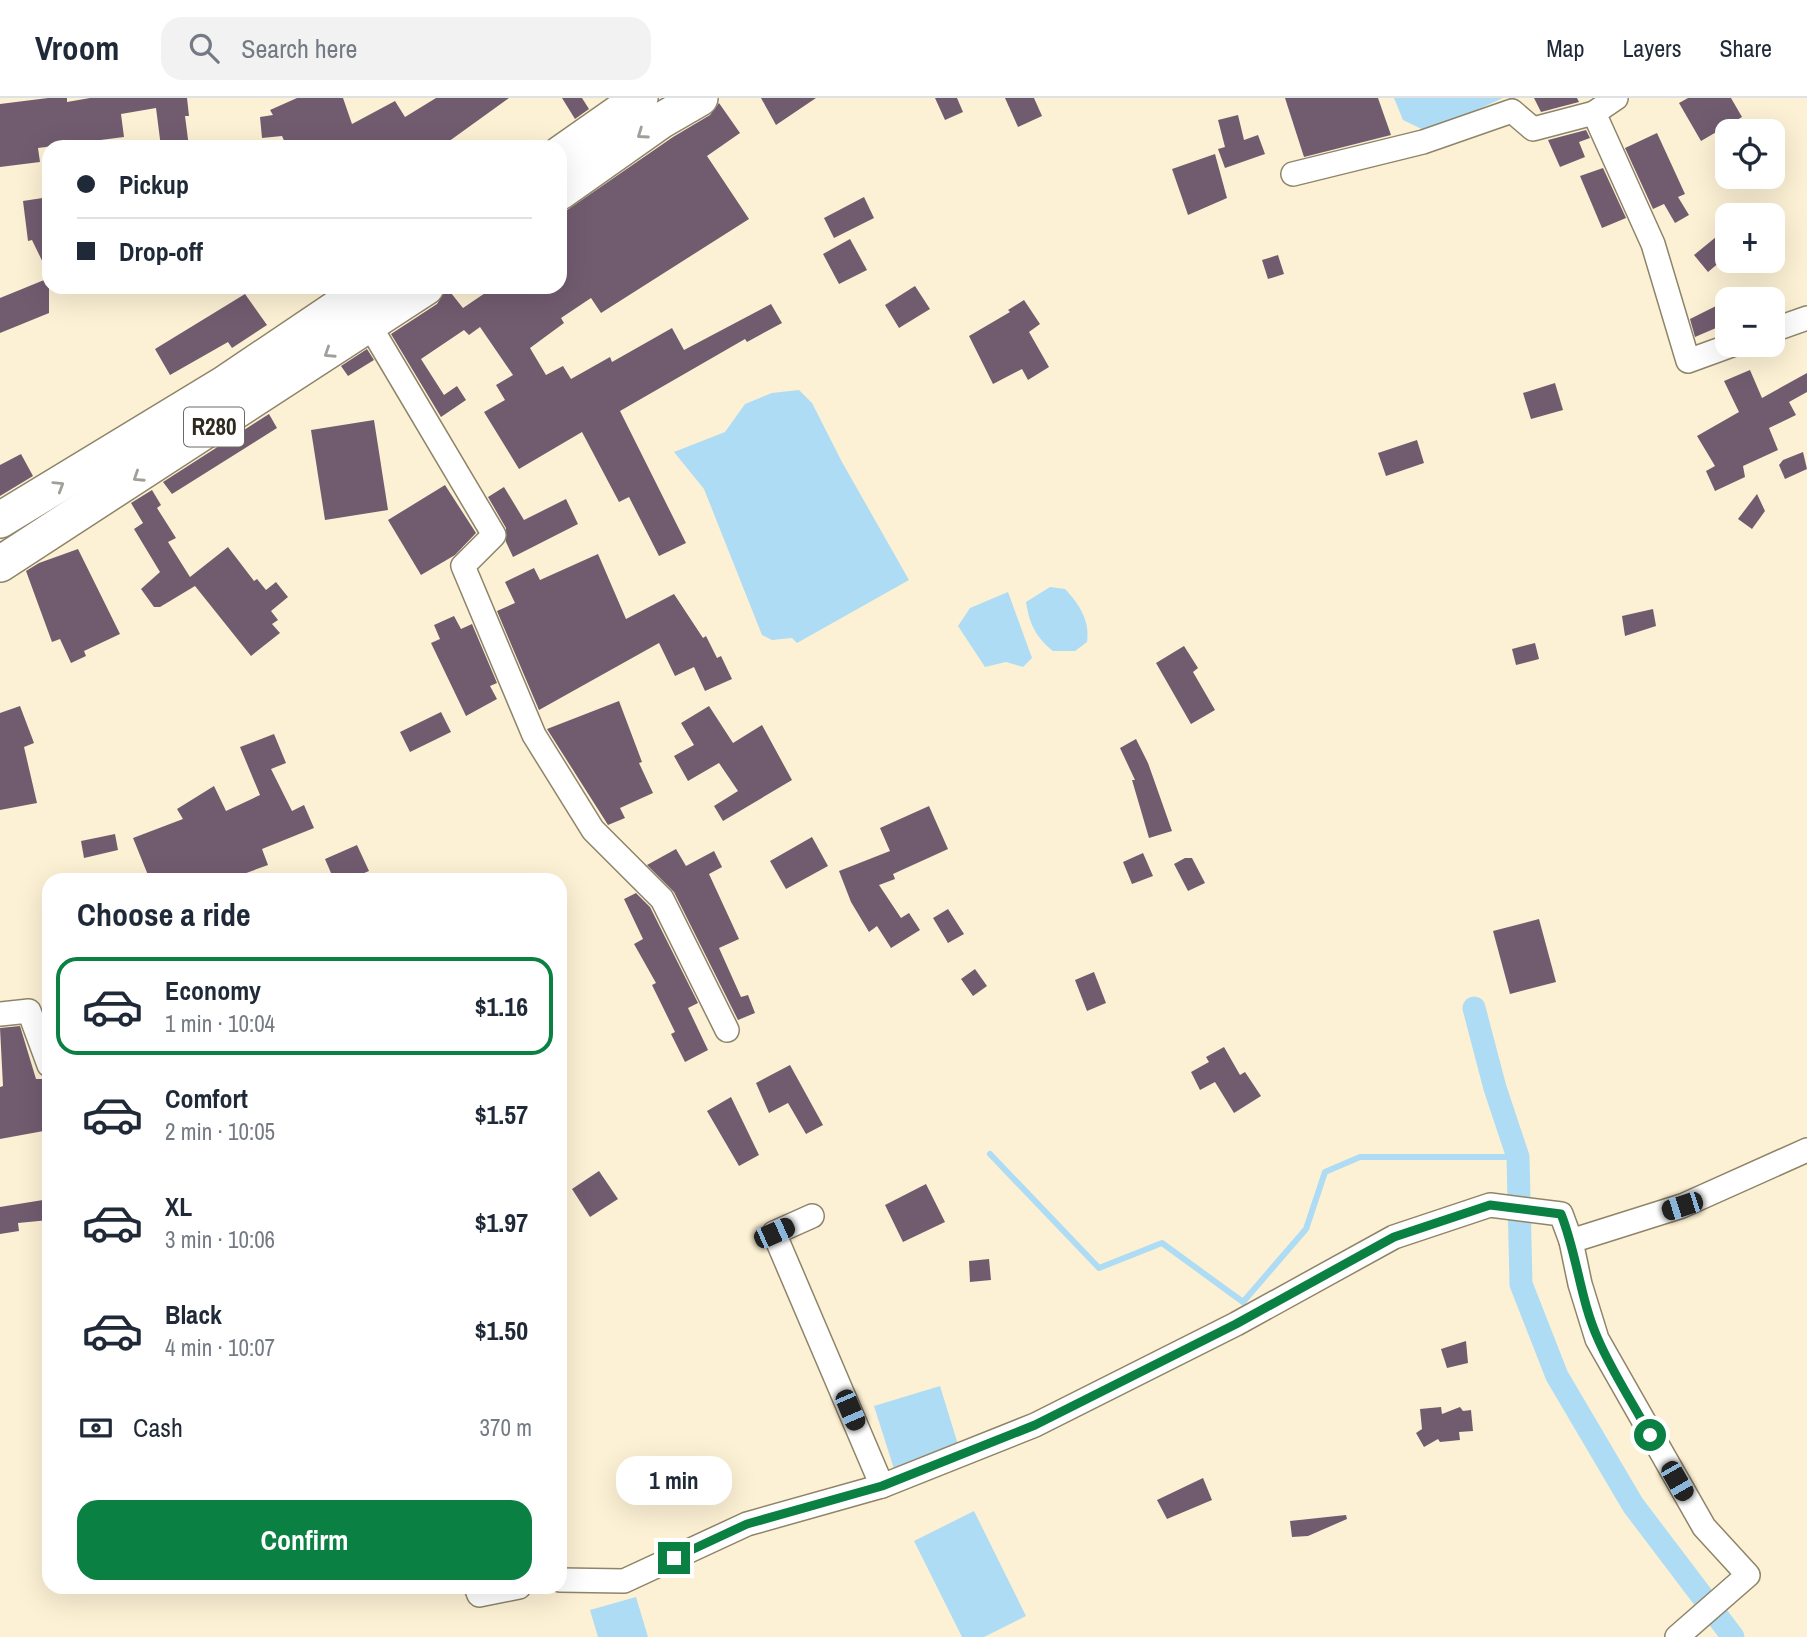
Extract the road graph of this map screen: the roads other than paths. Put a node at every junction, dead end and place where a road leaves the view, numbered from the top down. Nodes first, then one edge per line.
1 (640, 98) edge
2 (700, 98) edge
3 (1616, 98) edge
4 (1594, 113) junction
5 (567, 149) edge
6 (1293, 174) dead end
7 (567, 187) edge
8 (358, 294) edge
9 (416, 294) edge
10 (1807, 318) edge
11 (370, 326) junction
12 (1785, 326) edge
13 (1715, 351) edge
14 (0, 520) edge
15 (0, 564) edge
16 (0, 1014) edge
17 (727, 1030) dead end
18 (42, 1046) edge
19 (1807, 1150) edge
20 (812, 1216) dead end
21 (1572, 1241) junction
22 (882, 1486) junction
23 (567, 1580) edge
24 (1679, 1634) edge

1 - 5 main road
2 -> 7 main road
3 - 4 street
4 - 6 street
4 - 13 street
14 -> 8 main road, R280
9 - 11 main road, R280
10 - 12 street
11 -> 15 main road, R280
11 - 17 street
16 - 18 street
19 - 21 street
20 - 22 street
21 - 22 street
21 - 24 street
22 - 23 street

